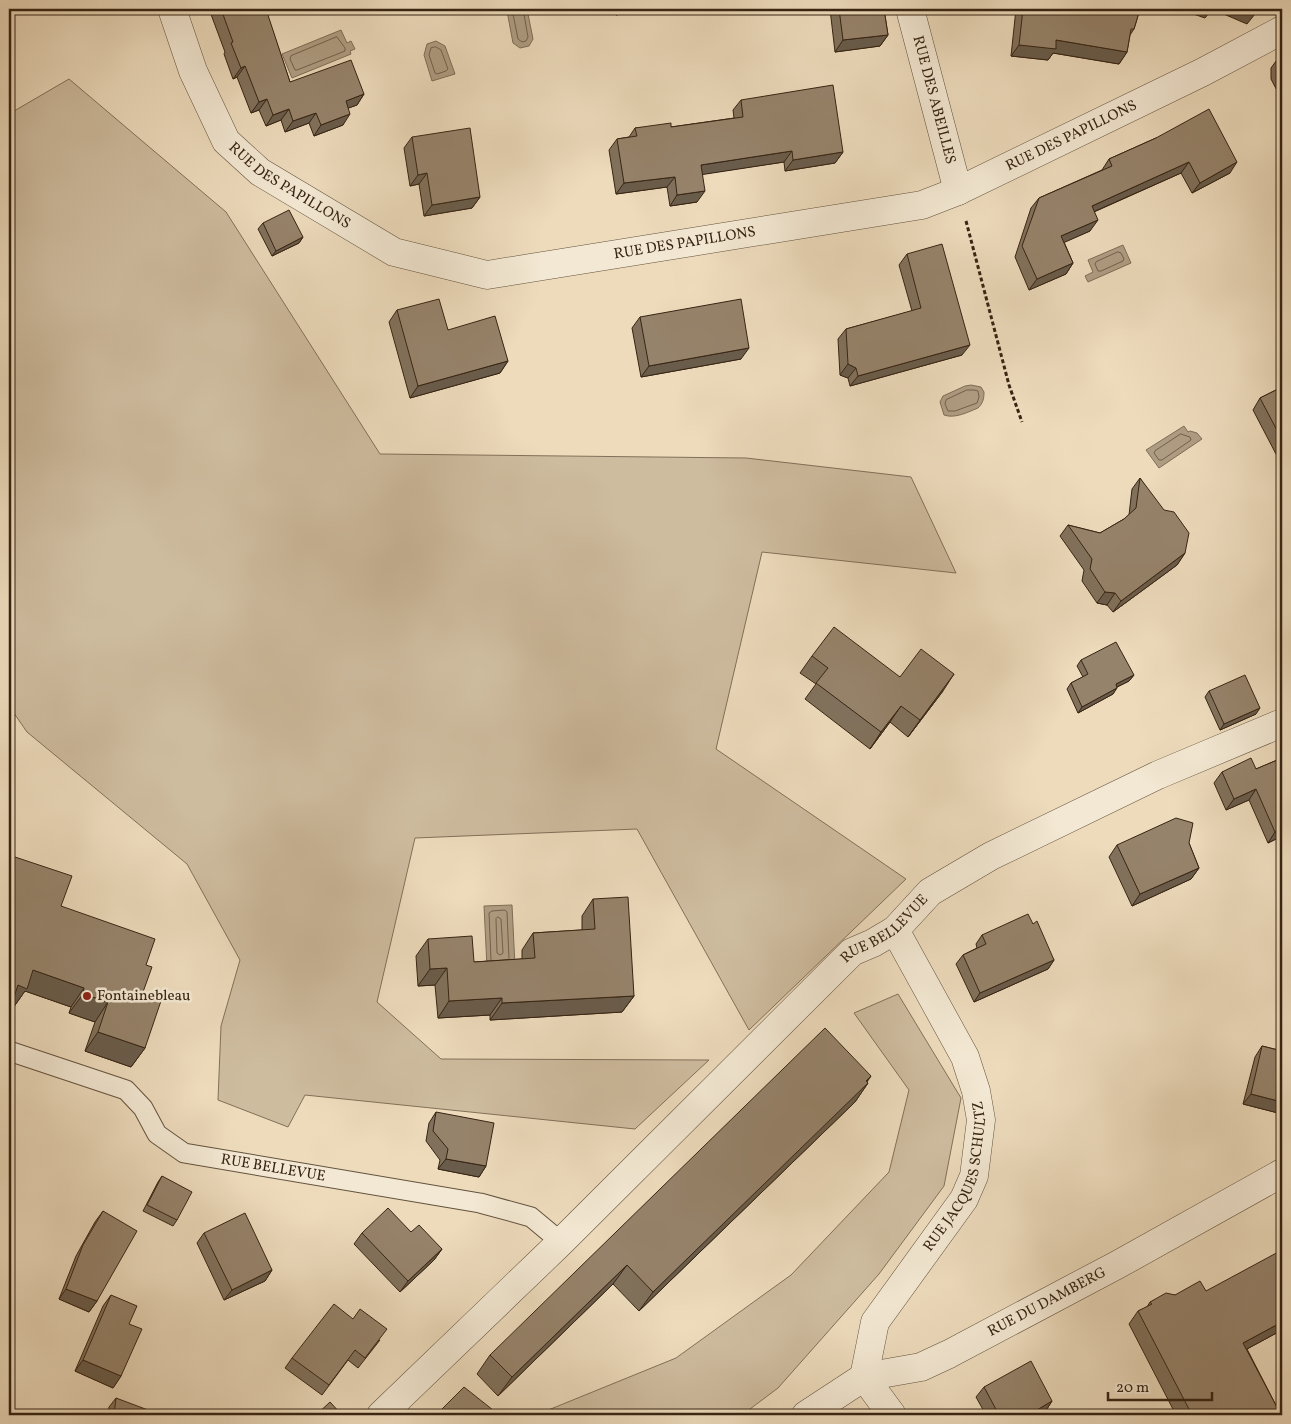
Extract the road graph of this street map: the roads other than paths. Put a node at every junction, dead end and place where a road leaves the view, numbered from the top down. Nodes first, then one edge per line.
1 (172, 9) edge
2 (910, 9) edge
3 (1282, 30) edge
4 (958, 190) junction
5 (1282, 723) edge
6 (895, 930) junction
7 (9, 1051) edge
8 (1282, 1173) edge
9 (560, 1242) junction
10 (864, 1377) junction
11 (381, 1415) edge
12 (806, 1415) edge
13 (892, 1415) edge

1 - 4 street, RUE DES PAPILLONS
2 - 4 street, RUE DES ABEILLES
3 - 4 street, RUE DES PAPILLONS
5 - 6 street, RUE BELLEVUE
6 - 9 street, RUE BELLEVUE
6 - 10 street, RUE JACQUES SCHULTZ
7 - 9 lane, RUE BELLEVUE
8 - 10 street, RUE DU DAMBERG
9 - 11 street, RUE BELLEVUE
10 - 12 street, RUE DU DAMBERG
10 - 13 street

